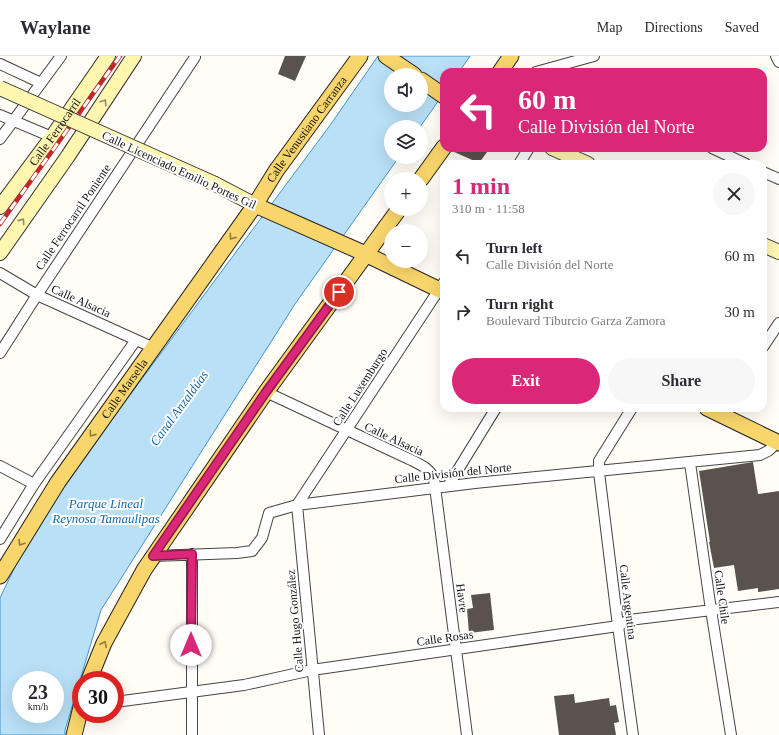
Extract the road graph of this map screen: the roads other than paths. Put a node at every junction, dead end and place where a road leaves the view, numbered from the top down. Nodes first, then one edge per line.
1 (61, 56) edge
2 (108, 56) edge
3 (134, 56) edge
4 (195, 56) edge
5 (360, 56) edge
6 (386, 56) edge
7 (500, 56) edge
8 (511, 56) edge
9 (559, 56) edge
10 (594, 56) edge
11 (776, 56) edge
12 (779, 62) edge
13 (0, 64) edge
14 (404, 68) edge
15 (492, 68) edge
16 (503, 68) edge
17 (553, 68) edge
18 (558, 68) edge
19 (41, 83) junction
20 (428, 85) edge
21 (0, 88) edge
22 (440, 93) edge
23 (0, 115) edge
24 (13, 120) junction
25 (52, 137) junction
26 (0, 139) edge
27 (440, 152) edge
28 (561, 152) edge
29 (720, 152) edge
30 (579, 160) edge
31 (738, 160) edge
32 (426, 172) edge
33 (767, 174) edge
34 (779, 179) edge
35 (0, 206) edge
36 (260, 207) junction
37 (393, 216) edge
38 (767, 247) edge
39 (363, 252) junction
40 (779, 252) edge
41 (0, 253) edge
42 (0, 273) edge
43 (440, 287) edge
44 (440, 291) edge
45 (37, 295) junction
46 (779, 323) edge
47 (136, 340) junction
48 (767, 341) edge
49 (154, 348) junction
50 (0, 353) edge
51 (266, 392) junction
52 (494, 412) edge
53 (630, 412) edge
54 (721, 412) edge
55 (346, 431) junction
56 (779, 442) edge
57 (690, 463) junction
58 (0, 466) edge
59 (599, 472) junction
60 (34, 484) junction
61 (448, 486) junction
62 (435, 488) junction
63 (297, 506) junction
64 (0, 539) edge
65 (192, 554) junction
66 (153, 556) junction
67 (0, 576) edge
68 (779, 602) edge
69 (711, 610) junction
70 (618, 626) junction
71 (456, 650) junction
72 (312, 670) junction
73 (93, 671) edge
74 (191, 691) junction
75 (124, 701) edge
76 (77, 723) edge
77 (74, 735) edge
78 (192, 735) edge
79 (319, 735) edge
80 (467, 735) edge
81 (633, 735) edge
82 (731, 735) edge

1 - 19 street
2 - 25 street, Calle Ferrocarril
41 -> 3 street
4 - 45 street, Calle Ferrocarril Poniente
5 - 36 main road, Calle Venustiano Carranza
6 - 14 main road
7 - 15 main road
8 - 16 main road
9 - 17 street
10 - 18 street
11 - 12 street
13 - 19 street
19 - 24 street
20 - 22 main road
21 - 36 street, Calle Licenciado Emilio Portes Gil, bridge
23 - 24 street
24 - 25 street
24 - 26 street
25 - 35 street, Calle Ferrocarril
27 - 32 main road
28 - 30 street
29 - 31 street
33 - 34 street
36 - 39 main road, Calle Licenciado Emilio Portes Gil
36 -> 49 main road, Calle Marsella
37 - 39 main road
38 - 40 street
39 - 43 main road, Calle Licenciado Emilio Portes Gil
39 - 51 main road
42 - 45 street, Calle Alsacia
44 - 55 street, Calle Luxemburgo
45 - 47 street, Calle Alsacia
45 - 50 street, Calle Ferrocarril Poniente
46 - 48 street
47 - 49 street, Calle Alsacia
47 - 60 street
49 -> 67 main road, Calle Marsella
51 - 55 street, Calle Alsacia
51 - 66 main road
52 - 61 street
53 - 59 street
54 - 56 main road
55 - 62 street, Calle Alsacia
55 - 63 street, Calle Luxemburgo
56 - 57 street, Calle División del Norte
57 - 59 street, Calle División del Norte
57 - 69 street, Calle Chile
58 - 60 street
59 - 61 street, Calle División del Norte
59 - 70 street, Calle Argentina
60 - 64 street
61 - 62 street, Calle División del Norte
62 - 63 street, Calle División del Norte
62 - 71 street, Havre
63 - 65 street, Calle División del Norte
63 - 72 street, Calle Hugo González
65 - 66 street, Calle División del Norte
65 - 74 street
73 -> 66 main road
68 - 69 street, Calle Rosas
69 - 70 street, Calle Rosas
69 - 82 street, Calle Chile
70 - 71 street, Calle Rosas
70 - 81 street, Calle Argentina
71 - 72 street, Calle Rosas
71 - 80 street, Havre
72 - 74 street, Calle Rosas
72 - 79 street, Calle Hugo González
74 - 75 street, Calle Rosas
74 - 78 street
76 - 77 main road

